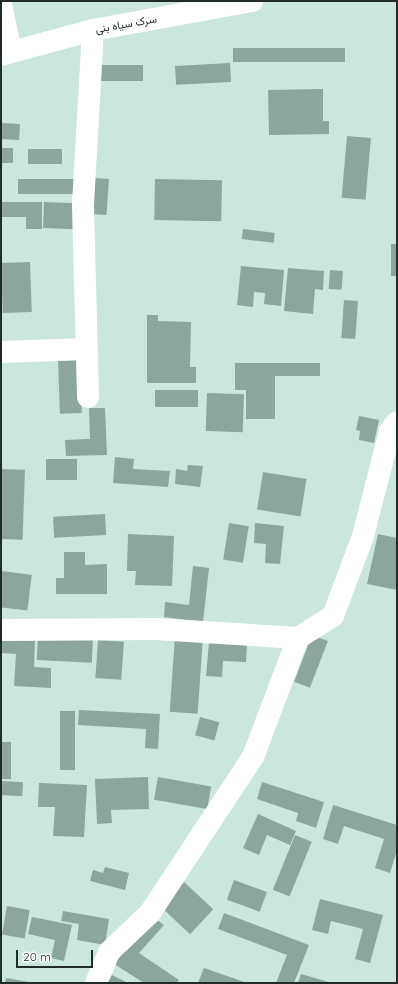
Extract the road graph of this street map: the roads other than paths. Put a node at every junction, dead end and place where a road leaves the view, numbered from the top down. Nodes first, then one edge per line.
1 (252, 1) edge
2 (1, 4) edge
3 (93, 30) junction
4 (6, 54) edge
5 (87, 349) junction
6 (1, 352) edge
7 (88, 397) dead end
8 (397, 422) edge
9 (1, 630) edge
10 (298, 638) junction
11 (96, 983) edge

1 - 3 street, سرک سیاه بنی
2 - 4 street
3 - 4 street, سرک سیاه بنی
3 - 5 street
5 - 6 street
5 - 7 street
8 - 10 street
9 - 10 street
10 - 11 street

